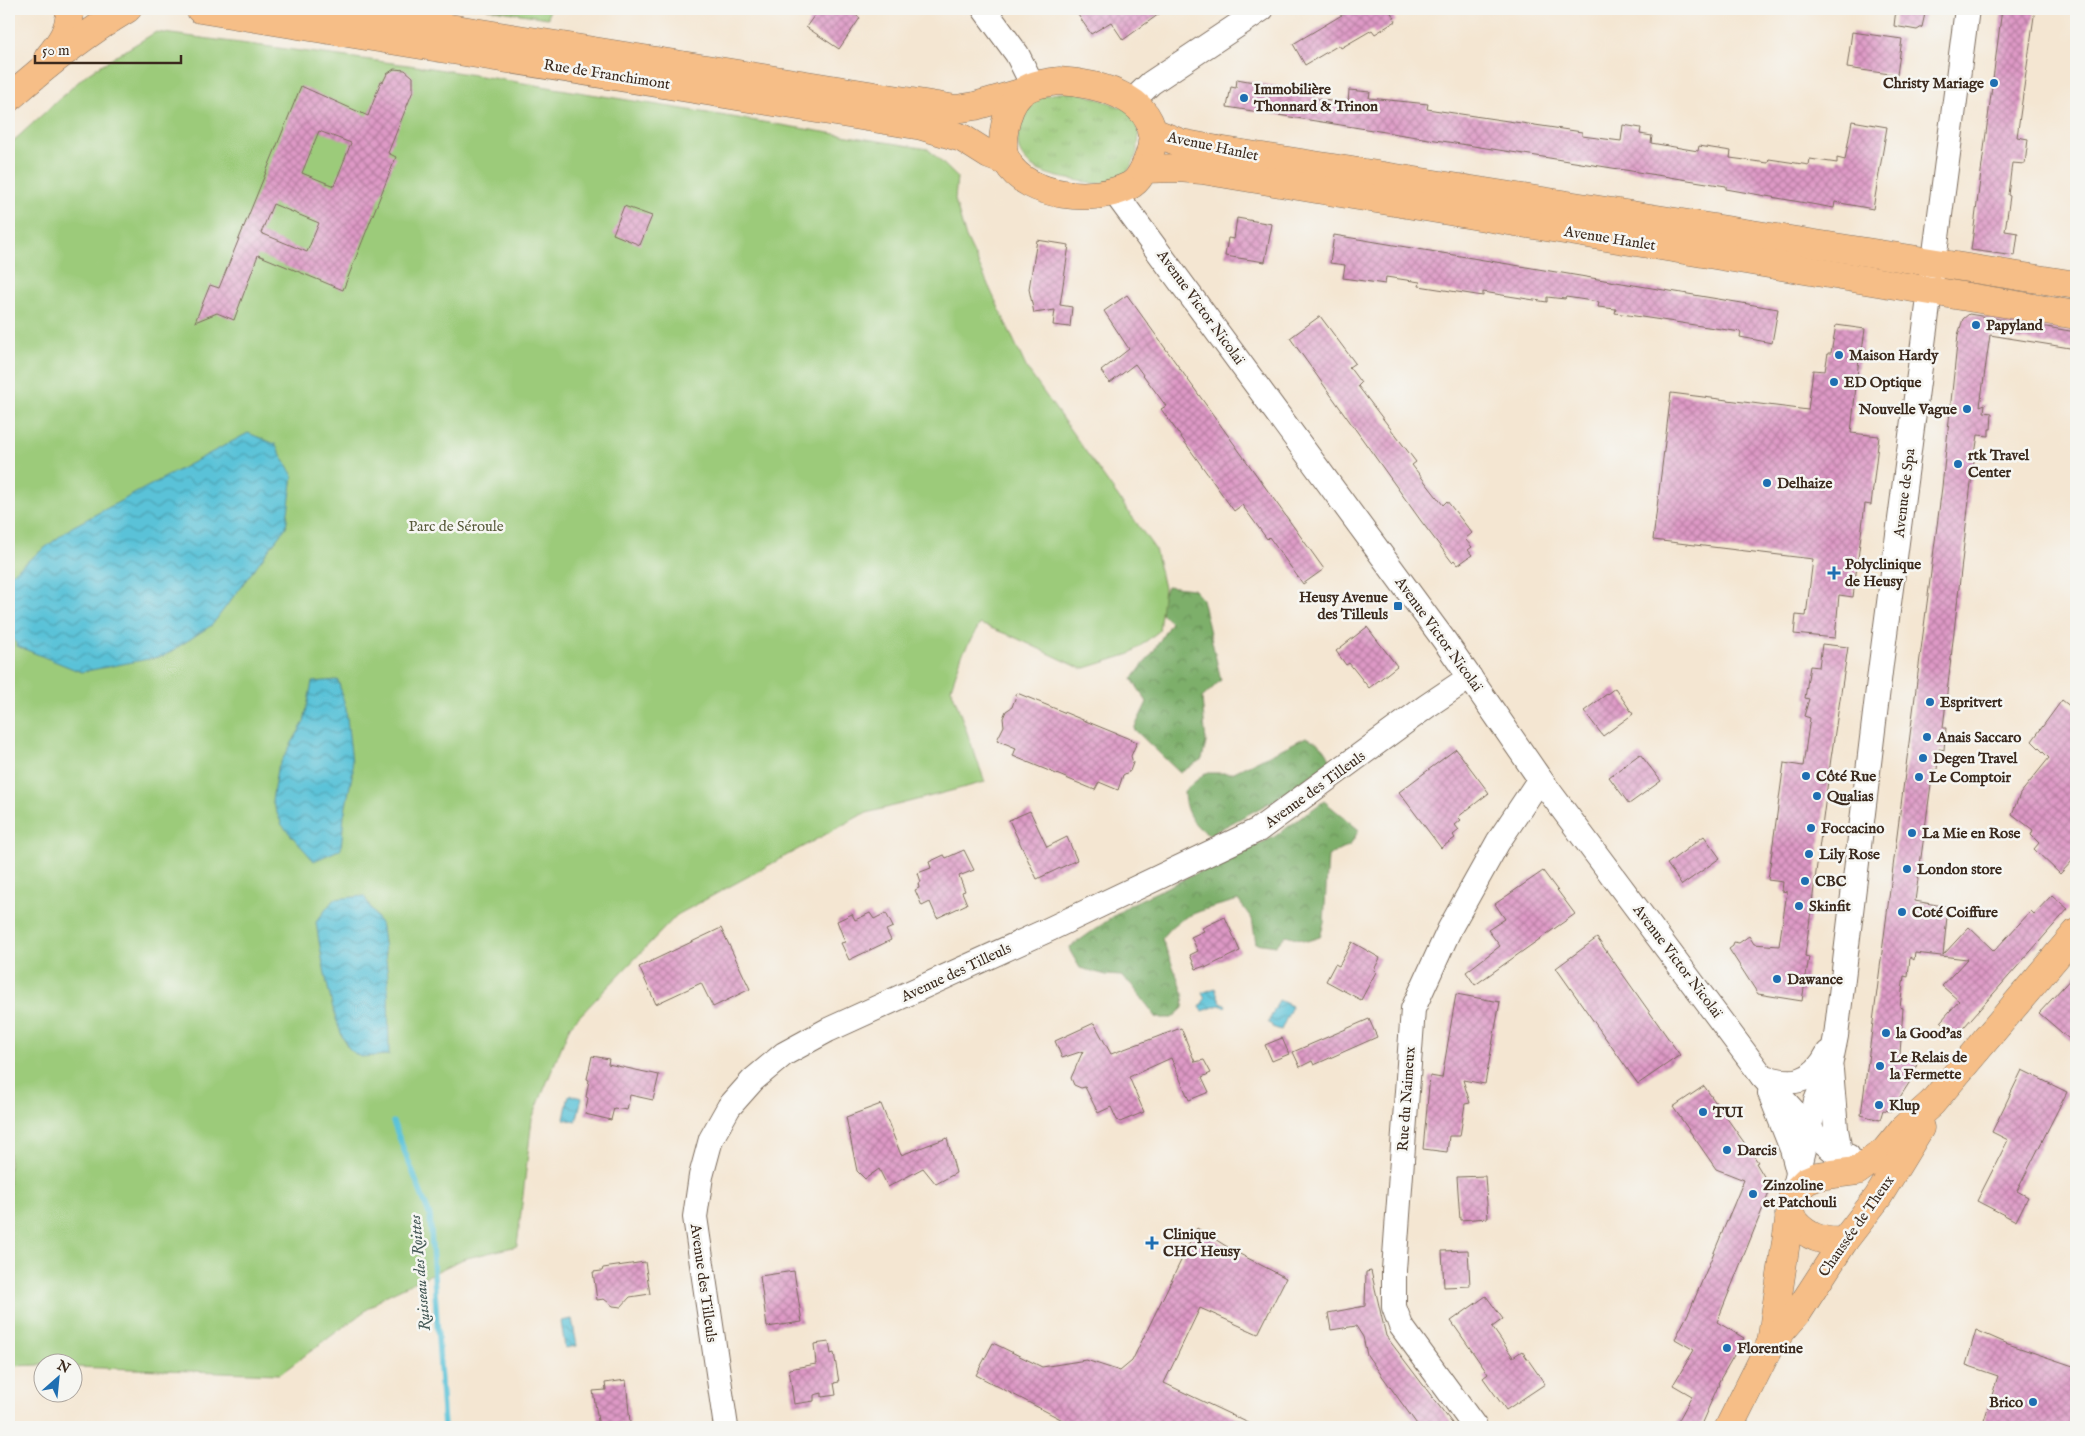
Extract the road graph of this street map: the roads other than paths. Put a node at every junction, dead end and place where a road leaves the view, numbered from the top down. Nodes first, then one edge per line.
1 (70, 9) edge
2 (127, 9) edge
3 (200, 9) edge
4 (331, 9) edge
5 (984, 9) edge
6 (1262, 9) edge
7 (1967, 9) edge
8 (37, 73) junction
9 (1026, 90) junction
10 (9, 98) edge
11 (1132, 101) junction
12 (1151, 131) junction
13 (1008, 162) junction
14 (1144, 170) junction
15 (1115, 193) junction
16 (1934, 261) junction
17 (2076, 285) edge
18 (1930, 291) junction
19 (2076, 315) edge
20 (1470, 677) junction
21 (1540, 779) junction
22 (2076, 933) edge
23 (1836, 1036) junction
24 (1830, 1066) junction
25 (1762, 1076) junction
26 (1932, 1103) junction
27 (1809, 1128) junction
28 (1855, 1161) junction
29 (1793, 1194) junction
30 (1844, 1241) junction
31 (1771, 1343) junction
32 (726, 1427) edge
33 (1475, 1427) edge
34 (1729, 1427) edge

1 - 8 main road
2 - 8 main road
3 - 13 main road, Rue de Franchimont
4 - 9 main road, Rue de Franchimont
5 - 9 street
6 - 11 street
7 - 16 street, Avenue de Spa
8 - 10 main road
9 - 11 main road
9 - 13 main road
11 - 12 main road
12 - 14 main road
12 - 16 main road, Avenue Hanlet
13 - 15 main road
14 - 15 main road
14 - 18 main road, Avenue Hanlet
15 - 20 street, Avenue Victor Nicolaï
16 - 17 main road, Avenue Hanlet
16 - 18 street, Avenue de Spa
18 - 19 main road, Avenue Hanlet
18 - 23 street, Avenue de Spa
20 - 21 street, Avenue Victor Nicolaï
20 - 32 street, Avenue des Tilleuls
21 - 25 street, Avenue Victor Nicolaï
21 - 33 street, Rue du Naimeux
22 - 26 main road, Chaussée de Theux
23 - 24 street, Avenue de Spa
23 - 25 street
24 - 27 street, Avenue de Spa
24 - 28 street, Avenue de Spa
25 - 27 street
25 - 29 street
26 - 28 main road, Chaussée de Theux
26 - 30 main road, Chaussée de Theux
27 - 28 street
27 - 29 street, Avenue de Spa
28 - 29 main road
28 - 30 main road
29 - 30 main road
29 - 31 main road, Chaussée de Theux
30 - 31 main road, Chaussée de Theux
31 - 34 main road, Chaussée de Theux

